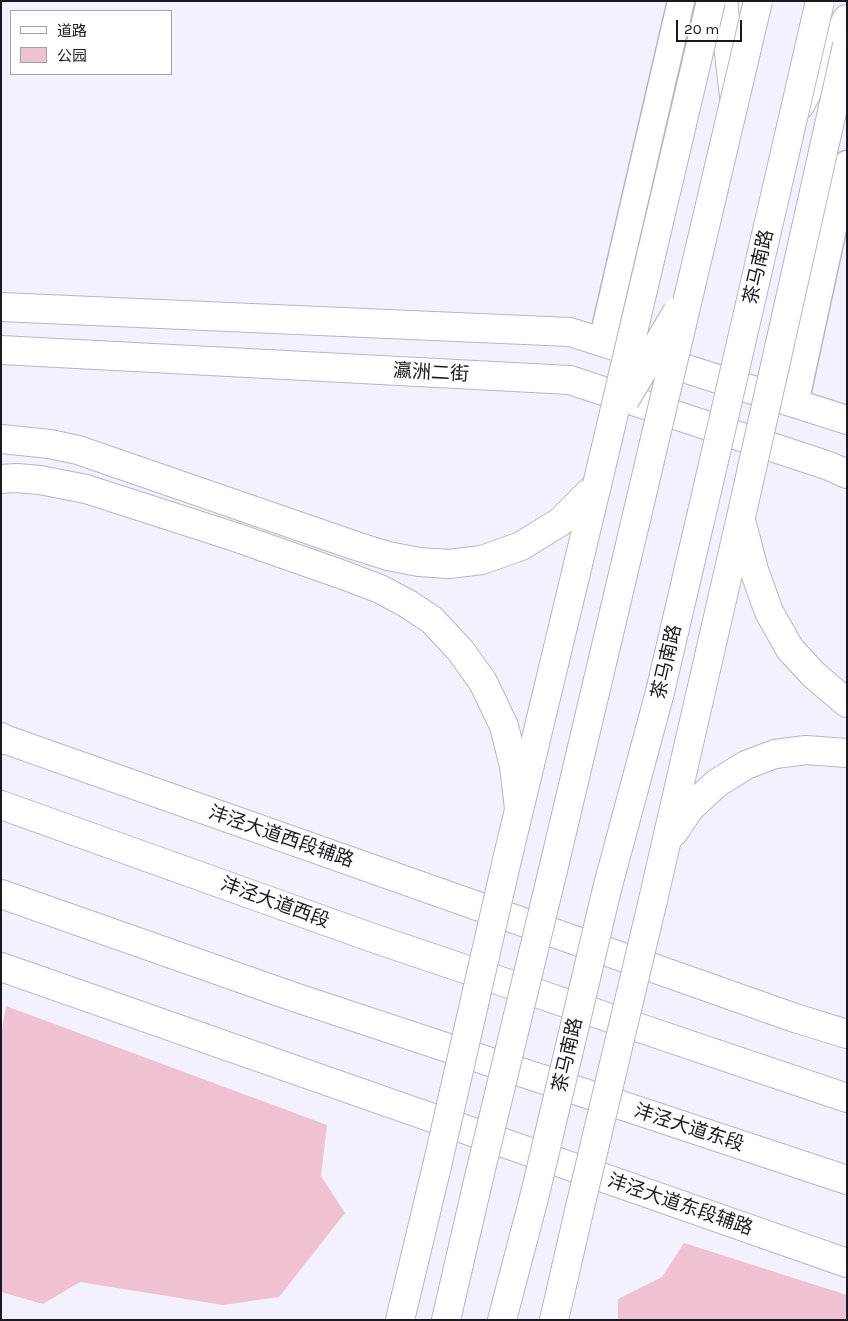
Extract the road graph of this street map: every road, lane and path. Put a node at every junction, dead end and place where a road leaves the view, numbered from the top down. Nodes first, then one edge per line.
1 (681, 1) edge
2 (711, 1) edge
3 (723, 1) edge
4 (758, 1) edge
5 (820, 1) edge
6 (847, 19) edge
7 (847, 45) edge
8 (735, 102) junction
9 (794, 115) junction
10 (847, 164) edge
11 (690, 289) junction
12 (751, 299) junction
13 (1, 307) edge
14 (602, 342) junction
15 (1, 350) edge
16 (795, 404) junction
17 (847, 420) edge
18 (611, 422) junction
19 (1, 439) edge
20 (756, 449) junction
21 (847, 474) edge
22 (1, 479) edge
23 (596, 485) junction
24 (741, 517) junction
25 (847, 703) edge
26 (3, 739) edge
27 (847, 753) edge
28 (1, 805) edge
29 (519, 809) junction
30 (666, 846) junction
31 (1, 894) edge
32 (1, 967) edge
33 (847, 1034) edge
34 (847, 1098) edge
35 (847, 1180) edge
36 (847, 1262) edge
37 (398, 1320) edge
38 (446, 1320) edge
39 (502, 1320) edge
40 (554, 1320) edge

1 - 14 street
2 - 18 main road, bridge
3 - 8 main road, bridge
4 - 8 main road, bridge
5 - 9 main road, 茶马南路, bridge
6 - 9 main road, bridge
7 - 20 main road, bridge
8 - 11 main road, bridge
9 - 12 main road, 茶马南路, bridge
10 - 16 street
11 - 18 main road, bridge
11 - 38 main road, bridge
12 - 20 main road, bridge
12 - 39 main road, 茶马南路, bridge
13 - 14 main road
14 - 16 main road
15 - 21 main road, 瀛洲二街
16 - 17 main road
18 - 23 main road, bridge
19 - 23 main road
20 - 24 main road, bridge
22 - 29 main road
23 - 29 main road
24 - 25 main road
24 - 30 main road
26 - 33 main road, 沣泾大道西段辅路
27 - 30 main road
28 - 34 main road, 沣泾大道西段
29 - 37 main road, bridge
30 - 40 main road, bridge
31 - 35 main road, 沣泾大道东段
32 - 36 main road, 沣泾大道东段辅路

